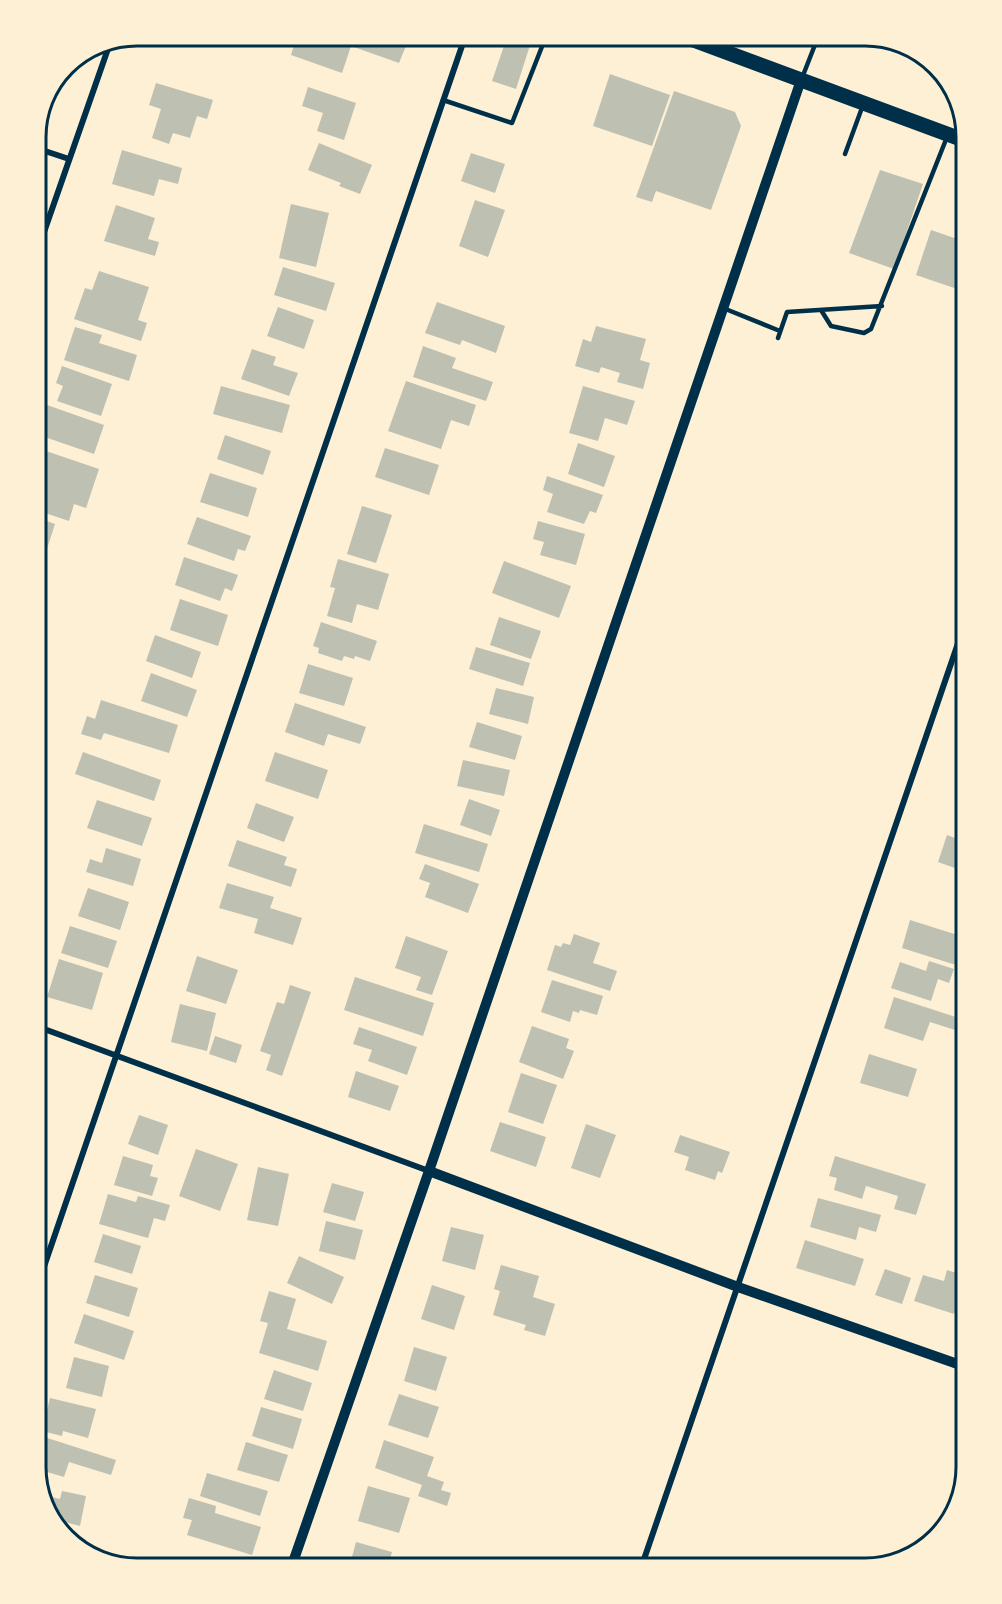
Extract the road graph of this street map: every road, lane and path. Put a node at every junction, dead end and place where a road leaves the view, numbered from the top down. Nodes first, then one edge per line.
1 (462, 46) edge
2 (542, 47) edge
3 (712, 47) edge
4 (814, 47) edge
5 (107, 52) edge
6 (801, 80) junction
7 (443, 100) junction
8 (864, 103) junction
9 (956, 134) edge
10 (956, 142) edge
11 (47, 152) edge
12 (845, 154) dead end
13 (69, 159) junction
14 (47, 223) edge
15 (882, 306) junction
16 (723, 308) junction
17 (821, 310) junction
18 (780, 332) junction
19 (778, 338) dead end
20 (956, 649) edge
21 (46, 1030) edge
22 (117, 1056) junction
23 (429, 1171) junction
24 (46, 1261) edge
25 (738, 1287) junction
26 (956, 1363) edge
27 (295, 1557) edge
28 (645, 1558) edge

1 - 7 street
2 - 7 lane
3 - 6 main road
4 - 6 lane
5 - 13 street
6 - 8 main road
6 - 16 street
7 - 22 street
8 - 9 main road
8 - 12 lane
10 - 15 lane
11 - 13 street
13 - 14 street
15 - 17 lane
15 - 17 lane
16 - 18 lane
16 - 23 street
17 - 18 lane
18 - 19 lane
20 - 25 street
21 - 22 street
22 - 23 street
22 - 24 street
23 - 25 street
23 - 27 street
25 - 26 street
25 - 28 street

